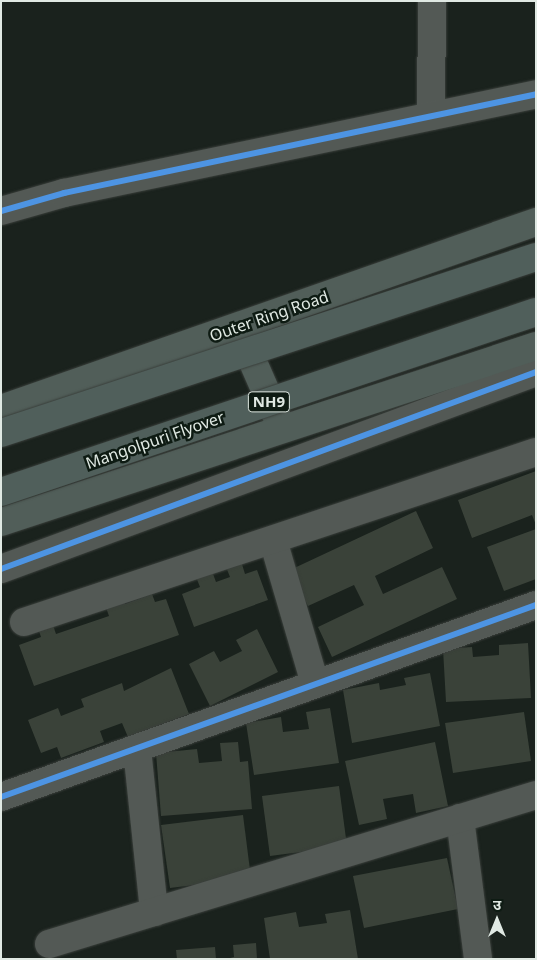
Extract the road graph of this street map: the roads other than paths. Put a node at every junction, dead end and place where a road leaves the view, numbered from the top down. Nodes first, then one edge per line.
1 (432, 1) edge
2 (536, 94) edge
3 (431, 116) junction
4 (1, 211) edge
5 (536, 222) edge
6 (536, 257) edge
7 (536, 312) edge
8 (238, 327) junction
9 (536, 346) edge
10 (536, 372) edge
11 (1, 410) edge
12 (282, 430) junction
13 (1, 433) edge
14 (536, 452) edge
15 (1, 492) edge
16 (1, 522) edge
17 (272, 540) junction
18 (1, 569) edge
19 (536, 605) edge
20 (24, 622) dead end
21 (315, 684) junction
22 (137, 749) junction
23 (536, 796) edge
24 (1, 797) edge
25 (460, 818) junction
26 (154, 912) junction
27 (49, 944) dead end
28 (478, 959) edge

1 - 3 street
2 - 3 street
3 - 4 street
5 - 8 main road, Outer Ring Road
6 - 13 highway, bridge
7 - 15 highway, Mangolpuri Flyover / NH9, bridge
8 - 11 main road, Outer Ring Road
8 - 12 main road
9 - 12 main road
10 - 18 street
12 - 16 main road
14 - 17 street
17 - 20 street
17 - 21 street
19 - 21 street
21 - 22 street
22 - 24 street
22 - 26 street
23 - 25 street
25 - 26 street
25 - 28 street
26 - 27 street

